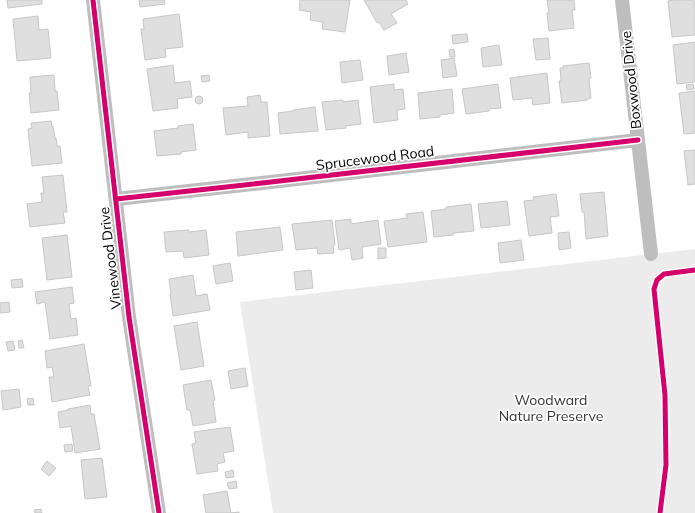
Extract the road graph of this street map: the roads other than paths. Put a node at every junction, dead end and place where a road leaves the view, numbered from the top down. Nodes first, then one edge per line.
1 (93, 0) edge
2 (622, 0) edge
3 (638, 140) junction
4 (116, 199) junction
5 (651, 254) dead end
6 (159, 513) edge

1 - 4 street, Vinewood Drive
2 - 3 street, Boxwood Drive
3 - 4 street, Sprucewood Road
3 - 5 street, Boxwood Drive
4 - 6 street, Vinewood Drive

